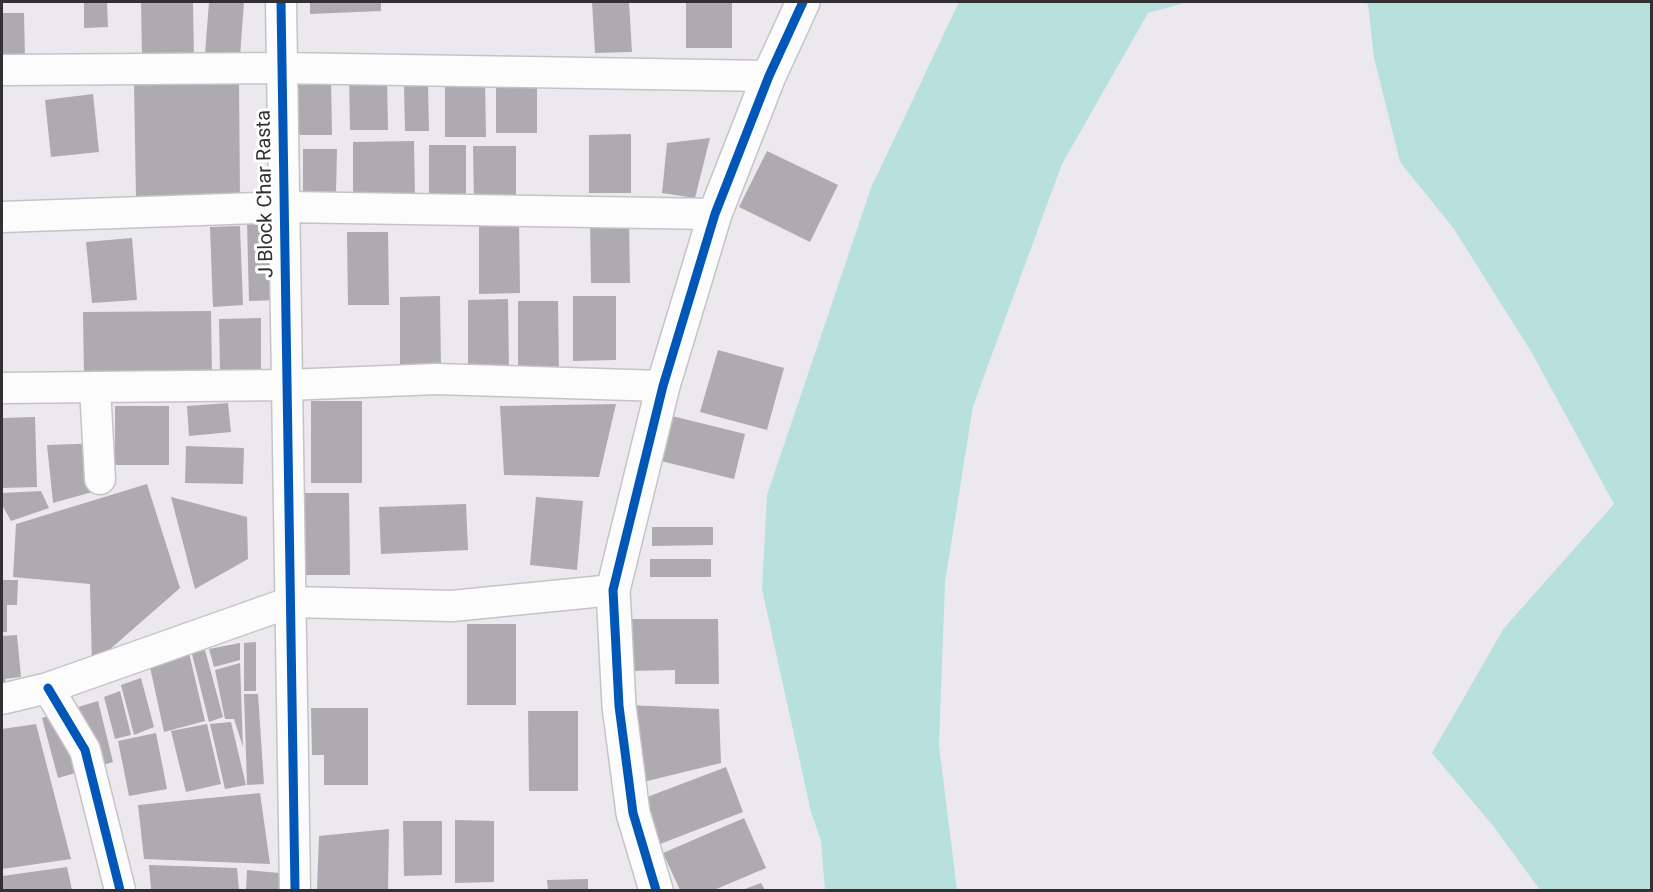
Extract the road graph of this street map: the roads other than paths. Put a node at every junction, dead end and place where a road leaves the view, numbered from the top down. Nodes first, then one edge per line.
1 (281, 2) edge
2 (803, 2) edge
3 (282, 68) junction
4 (2, 70) edge
5 (770, 76) junction
6 (285, 207) junction
7 (715, 214) junction
8 (2, 217) edge
9 (287, 385) junction
10 (663, 386) junction
11 (95, 387) junction
12 (2, 388) edge
13 (100, 479) dead end
14 (613, 590) junction
15 (291, 602) junction
16 (48, 688) junction
17 (2, 699) edge
18 (120, 891) edge
19 (295, 891) edge
20 (656, 891) edge

1 - 3 street, J Block Char Rasta
2 - 5 street
3 - 4 street
3 - 5 street
3 - 6 street, J Block Char Rasta
5 - 7 street
6 - 7 street
6 - 8 street
6 - 9 street, J Block Char Rasta
7 - 10 street
9 - 10 street
9 - 11 street
9 - 15 street, J Block Char Rasta
10 - 14 street
11 - 12 street
11 - 13 street
14 - 15 street
14 - 20 street
15 - 16 street
15 - 19 street, J Block Char Rasta
16 - 17 street
16 - 18 street

